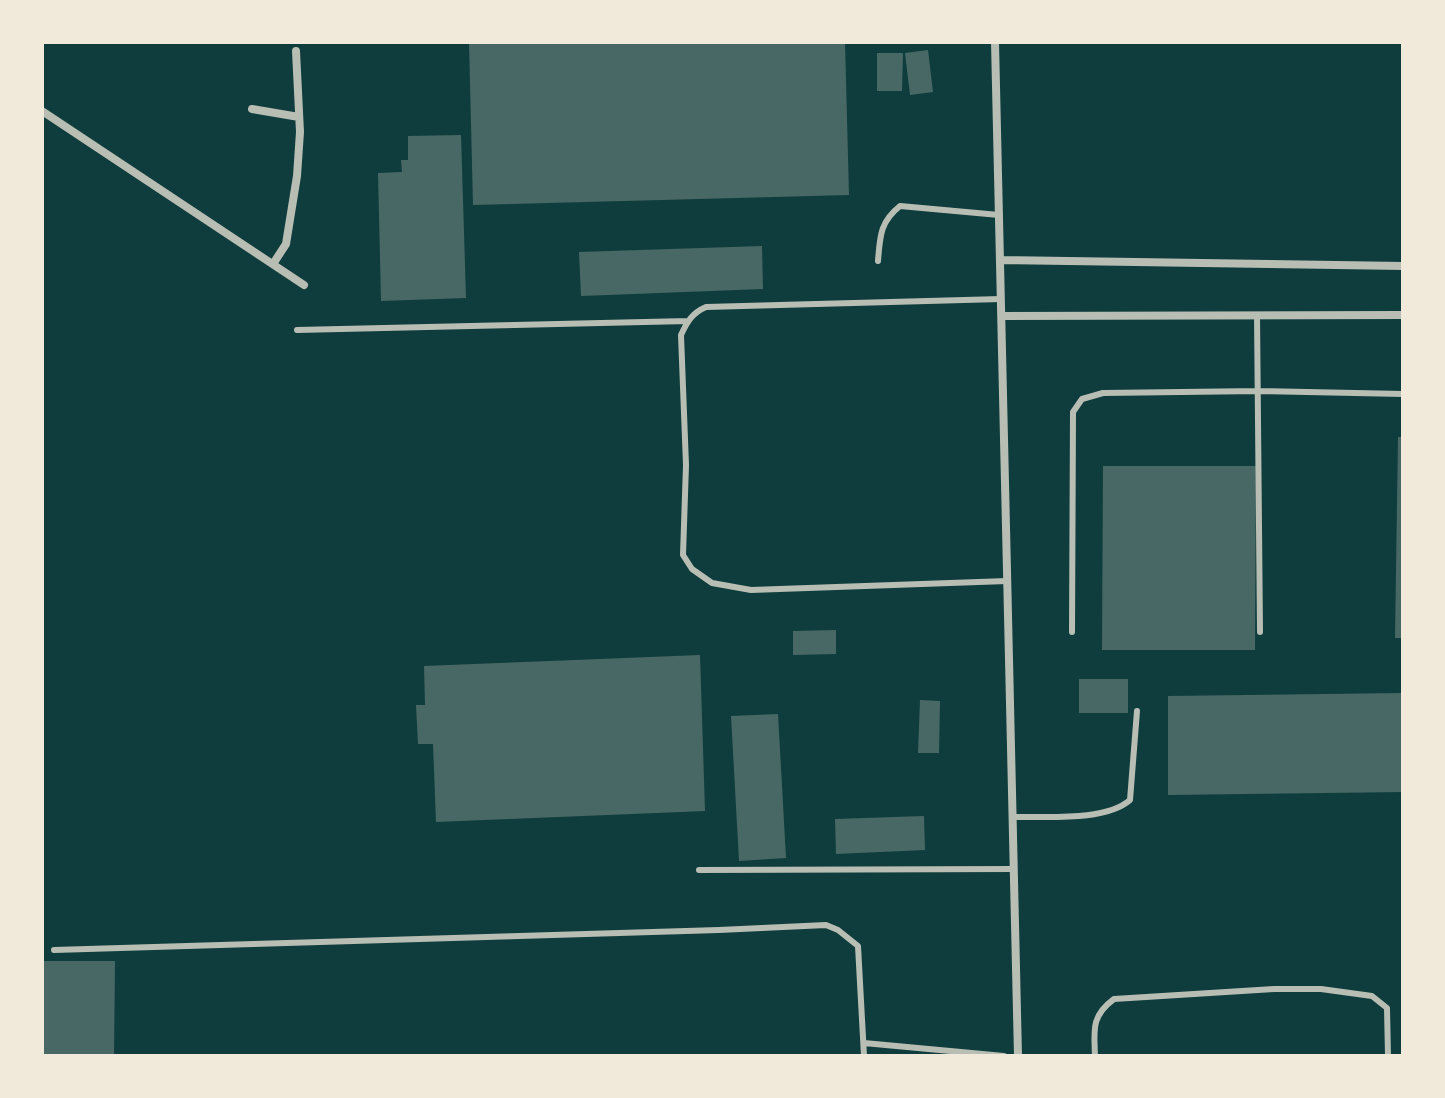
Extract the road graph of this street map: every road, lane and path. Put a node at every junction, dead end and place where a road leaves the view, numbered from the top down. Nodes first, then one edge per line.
1 (995, 42) edge
2 (296, 51) dead end
3 (252, 109) dead end
4 (42, 111) edge
5 (299, 117) junction
6 (999, 215) junction
7 (1001, 260) junction
8 (878, 261) dead end
9 (273, 264) junction
10 (1403, 266) edge
11 (304, 285) dead end
12 (1001, 299) junction
13 (1257, 315) junction
14 (1403, 315) edge
15 (1002, 316) junction
16 (688, 321) junction
17 (297, 330) dead end
18 (1259, 391) junction
19 (1403, 394) edge
20 (1007, 581) junction
21 (1072, 632) dead end
22 (1260, 632) dead end
23 (1137, 711) dead end
24 (1013, 817) junction
25 (1014, 869) junction
26 (699, 870) dead end
27 (54, 950) dead end
28 (864, 1043) junction
29 (864, 1056) edge
30 (1004, 1056) edge
31 (1018, 1056) edge
32 (1095, 1056) edge
33 (1388, 1056) edge

1 - 6 street
2 - 5 street
3 - 5 street
4 - 9 street
5 - 9 street
6 - 7 street
6 - 8 lane
7 - 10 street
7 - 12 street
9 - 11 street
12 - 15 street
12 - 16 lane
13 - 14 street
13 - 15 street
13 - 18 lane
15 - 20 street
16 - 17 lane
16 - 20 lane
18 - 19 lane
18 - 21 lane
18 - 22 lane
20 - 24 street
23 - 24 lane
24 - 25 street
25 - 26 lane
25 - 31 street
27 - 28 lane
28 - 29 lane
28 - 30 lane
32 - 33 lane

